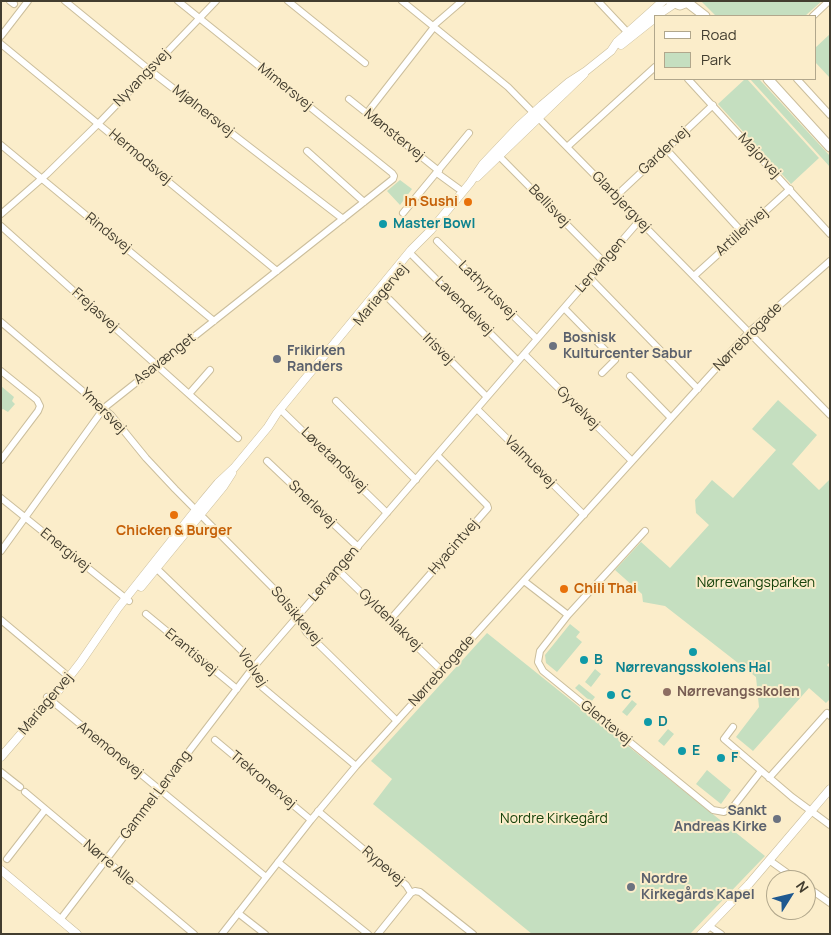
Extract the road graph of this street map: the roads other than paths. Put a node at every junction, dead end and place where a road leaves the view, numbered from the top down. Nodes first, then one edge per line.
1 (28, 1) edge
2 (65, 1) edge
3 (178, 1) edge
4 (216, 1) edge
5 (288, 1) edge
6 (402, 1) edge
7 (462, 1) edge
8 (598, 1) edge
9 (663, 1) edge
10 (830, 1) edge
11 (672, 2) edge
12 (691, 2) edge
13 (658, 15) edge
14 (704, 15) edge
15 (708, 15) edge
16 (814, 15) edge
17 (199, 18) junction
18 (654, 18) edge
19 (434, 27) junction
20 (629, 35) junction
21 (1, 36) edge
22 (1, 44) edge
23 (365, 62) dead end
24 (654, 68) edge
25 (150, 70) junction
26 (689, 80) edge
27 (769, 80) edge
28 (798, 80) edge
29 (349, 99) dead end
30 (712, 105) junction
31 (367, 113) junction
32 (536, 115) junction
33 (830, 115) edge
34 (99, 123) junction
35 (469, 133) dead end
36 (1, 145) edge
37 (567, 147) junction
38 (830, 147) edge
39 (666, 149) junction
40 (307, 151) dead end
41 (497, 154) junction
42 (438, 172) junction
43 (392, 173) joint
44 (41, 179) junction
45 (460, 189) dead end
46 (790, 189) junction
47 (615, 197) junction
48 (364, 202) junction
49 (402, 213) dead end
50 (1, 214) edge
51 (343, 219) junction
52 (639, 221) junction
53 (1, 226) edge
54 (742, 232) junction
55 (830, 234) edge
56 (437, 241) dead end
57 (412, 254) junction
58 (830, 261) edge
59 (604, 262) junction
60 (277, 271) junction
61 (694, 276) junction
62 (590, 278) junction
63 (390, 300) dead end
64 (564, 308) junction
65 (214, 321) junction
66 (1, 322) edge
67 (749, 332) junction
68 (537, 339) junction
69 (524, 354) junction
70 (518, 361) junction
71 (157, 366) junction
72 (210, 370) dead end
73 (1, 372) edge
74 (602, 373) dead end
75 (630, 376) dead end
76 (698, 389) junction
77 (189, 394) junction
78 (487, 397) junction
79 (336, 401) dead end
80 (104, 408) junction
81 (477, 409) junction
82 (282, 410) junction
83 (830, 415) edge
84 (672, 418) junction
85 (238, 438) dead end
86 (437, 455) junction
87 (1, 460) edge
88 (267, 461) dead end
89 (632, 461) junction
90 (416, 480) junction
91 (1, 498) edge
92 (198, 512) junction
93 (387, 513) junction
94 (584, 515) junction
95 (25, 517) junction
96 (644, 531) dead end
97 (358, 547) junction
98 (1, 551) edge
99 (155, 566) junction
100 (338, 570) junction
101 (524, 581) junction
102 (128, 600) junction
103 (146, 614) dead end
104 (568, 615) junction
105 (297, 617) junction
106 (1, 620) edge
107 (390, 620) junction
108 (252, 669) junction
109 (442, 671) junction
110 (67, 676) junction
111 (237, 690) junction
112 (49, 699) junction
113 (830, 716) edge
114 (397, 720) junction
115 (733, 727) dead end
116 (215, 740) dead end
117 (4, 748) edge
118 (1, 757) edge
119 (356, 766) junction
120 (761, 771) junction
121 (1, 772) edge
122 (769, 778) junction
123 (830, 789) edge
124 (160, 790) junction
125 (45, 810) junction
126 (318, 811) junction
127 (811, 811) junction
128 (311, 820) junction
129 (830, 825) edge
130 (7, 859) dead end
131 (106, 860) junction
132 (770, 860) junction
133 (278, 862) junction
134 (1, 870) edge
135 (784, 870) edge
136 (266, 877) junction
137 (411, 893) junction
138 (816, 893) edge
139 (830, 903) edge
140 (238, 913) junction
141 (60, 920) junction
142 (709, 926) junction
143 (77, 934) edge
144 (194, 934) edge
145 (222, 934) edge
146 (265, 934) edge
147 (368, 934) edge
148 (378, 934) edge
149 (472, 934) edge
150 (701, 934) edge
151 (720, 934) edge

1 - 21 street
2 - 25 street, Mjølnersvej
3 - 17 street, Mimersvej
4 - 17 street, Nyvangsvej
5 - 23 street
6 - 19 street, Glarbjergvej
7 - 19 street
8 - 20 street
9 - 20 street, Mariagervej
10 - 16 street
11 - 12 main road
11 - 13 street, Mariagervej
12 - 14 main road
12 - 15 main road
17 - 25 street, Nyvangsvej
17 - 43 street, Mimersvej
18 - 20 street, Mariagervej
19 - 31 street
19 - 32 street, Glarbjergvej
20 - 32 street, Mariagervej
22 - 34 street, Hermodsvej
24 - 37 street
25 - 34 street, Nyvangsvej
25 - 51 street, Mjølnersvej
26 - 30 street, Majorvej
27 - 38 main road
28 - 33 street
29 - 31 street, Mønstervej
30 - 39 street, Gardervej
30 - 46 street, Majorvej
31 - 42 street, Mønstervej
32 - 37 street, Glarbjergvej
32 - 41 street, Mariagervej
34 - 44 street, Nyvangsvej
34 - 60 street, Hermodsvej
35 - 42 street
36 - 44 street, Rindsvej
37 - 47 street, Glarbjergvej
39 - 47 street, Gardervej
39 - 54 street
40 - 48 street
41 - 57 street, Mariagervej
41 - 59 street, Bellisvej
42 - 45 street, Mønstervej
42 - 49 street
43 - 48 street, Asavænget
44 - 50 street, Nyvangsvej
44 - 65 street, Rindsvej
46 - 54 street, Artillerivej
46 - 55 street, Majorvej
47 - 52 street, Glarbjergvej
48 - 51 street, Asavænget
51 - 60 street, Asavænget
52 - 59 street, Lervangen
52 - 61 street, Glarbjergvej
53 - 71 street, Frejasvej
54 - 61 street, Artillerivej
56 - 68 street, Lathyrusvej
57 - 70 street, Lavendelvej
57 - 82 street, Mariagervej
58 - 67 street, Nørrebrogade
59 - 62 street, Lervangen
60 - 65 street, Asavænget
61 - 67 street, Glarbjergvej
62 - 64 street, Lervangen
62 - 76 street
63 - 78 street, Irisvej
64 - 68 street, Lervangen
64 - 74 street
65 - 71 street, Asavænget
66 - 80 street, Ymersvej
67 - 76 street, Nørrebrogade
67 - 83 street, Glarbjergvej
68 - 69 street, Lervangen
69 - 70 street, Lervangen
69 - 89 street, Gyvelvej
70 - 78 street, Lervangen
71 - 77 street, Frejasvej
71 - 80 street, Asavænget
72 - 77 street
73 - 87 street
75 - 84 street
76 - 84 street, Nørrebrogade
77 - 85 street, Frejasvej
78 - 81 street, Lervangen
79 - 90 street
80 - 92 street, Ymersvej
80 - 95 street, Asavænget
81 - 86 street, Lervangen
81 - 94 street, Valmuevej
82 - 92 street, Mariagervej
82 - 93 street, Løvetandsvej
84 - 89 street, Nørrebrogade
86 - 90 street, Lervangen
86 - 107 street, Hyacintvej
88 - 97 street, Snerlevej
89 - 94 street, Nørrebrogade
90 - 93 street, Lervangen
91 - 95 street, Energivej
92 - 99 street, Mariagervej
92 - 105 street, Solsikkevej
93 - 97 street, Lervangen
94 - 101 street, Nørrebrogade
95 - 98 street, Asavænget
95 - 102 street, Energivej
96 - 104 street
97 - 100 street, Lervangen
99 - 102 street, Mariagervej
99 - 108 street, Violvej
100 - 105 street, Lervangen
100 - 107 street, Gyldenlakvej
101 - 104 street
101 - 109 street, Nørrebrogade
102 - 110 street, Mariagervej
103 - 111 street, Erantisvej
104 - 120 street, Glentevej
105 - 108 street, Lervangen
105 - 114 street, Solsikkevej
106 - 110 street
107 - 109 street, Gyldenlakvej
108 - 111 street, Gammel Lervang
108 - 119 street, Violvej
109 - 114 street, Nørrebrogade
110 - 112 street, Mariagervej
111 - 124 street, Gammel Lervang
112 - 117 street, Mariagervej
112 - 124 street, Anemonevej
113 - 122 street
114 - 119 street, Nørrebrogade
115 - 120 street
116 - 128 street, Trekronervej
117 - 118 street, Mariagervej
119 - 126 street, Nørrebrogade
120 - 122 street
121 - 125 street, Nørre Alle
122 - 127 street
123 - 127 street
124 - 131 street, Gammel Lervang
124 - 136 street, Anemonevej
125 - 130 street
125 - 131 street, Nørre Alle
126 - 128 street, Nørrebrogade
126 - 137 street, Rypevej
127 - 129 street
127 - 132 street
128 - 133 street, Nørrebrogade
131 - 141 street, Gammel Lervang
131 - 144 street, Nørre Alle
132 - 135 street
132 - 142 street
133 - 136 street, Nørrebrogade
133 - 147 street
134 - 141 street
136 - 140 street, Nørrebrogade
137 - 148 street
137 - 149 street, Rypevej
138 - 139 street
140 - 145 street, Nørrebrogade
140 - 146 street
141 - 143 street
142 - 150 street
142 - 151 street

